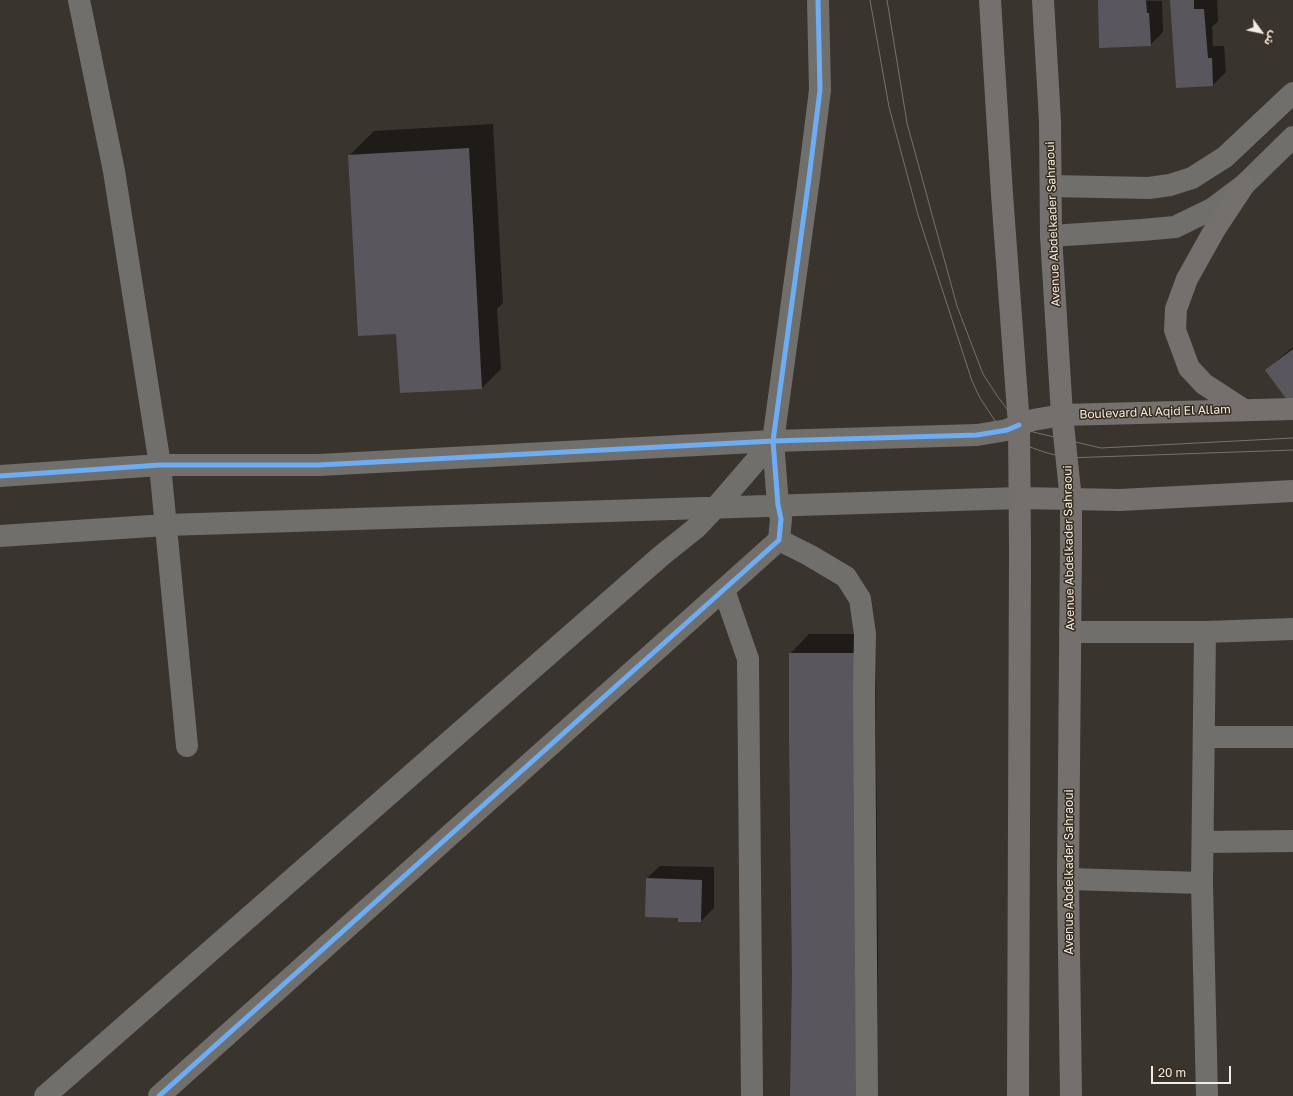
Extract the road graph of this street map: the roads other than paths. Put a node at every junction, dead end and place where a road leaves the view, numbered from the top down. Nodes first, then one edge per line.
1 (79, 0) edge
2 (818, 0) edge
3 (990, 0) edge
4 (1043, 0) edge
5 (1293, 93) edge
6 (1293, 137) edge
7 (1244, 185) junction
8 (1051, 186) junction
9 (1051, 236) junction
10 (1293, 408) edge
11 (1244, 410) junction
12 (1062, 415) junction
13 (1019, 425) junction
14 (772, 441) junction
15 (160, 465) junction
16 (0, 476) edge
17 (1293, 491) edge
18 (1020, 498) junction
19 (1070, 500) junction
20 (716, 506) junction
21 (778, 506) junction
22 (166, 525) junction
23 (0, 536) edge
24 (779, 540) junction
25 (724, 590) junction
26 (1293, 629) edge
27 (1070, 632) junction
28 (1205, 632) junction
29 (1293, 737) edge
30 (1204, 738) junction
31 (187, 746) dead end
32 (1293, 841) edge
33 (1203, 842) junction
34 (1068, 879) junction
35 (1202, 883) junction
36 (45, 1096) edge
37 (159, 1096) edge
38 (752, 1096) edge
39 (867, 1096) edge
40 (1018, 1096) edge
41 (1071, 1096) edge
42 (1207, 1096) edge

1 - 15 street
2 - 14 street
3 - 13 main road
4 - 8 main road, Avenue Abdelkader Sahraoui
5 - 8 street
6 - 7 street
7 - 9 street
7 - 11 main road
8 - 9 main road, Avenue Abdelkader Sahraoui
9 - 12 main road, Avenue Abdelkader Sahraoui
10 - 11 main road, Boulevard Al Aqid El Allam
11 - 12 main road, Boulevard Al Aqid El Allam
12 - 13 main road, Boulevard Al Aqid El Allam
12 - 19 main road, Avenue Abdelkader Sahraoui
13 - 14 street
13 - 18 main road
14 - 15 street
14 - 20 street
14 - 21 street
15 - 16 street
15 - 22 street
17 - 19 main road
18 - 19 main road
18 - 21 street
18 - 40 main road
19 - 27 main road, Avenue Abdelkader Sahraoui
20 - 21 street
20 - 22 street
20 - 36 street
21 - 24 street
22 - 23 street
22 - 31 street
24 - 25 street
24 - 39 street
25 - 37 street
25 - 38 street
26 - 28 street
27 - 28 street
27 - 34 main road, Avenue Abdelkader Sahraoui
28 - 30 street
29 - 30 street
30 - 33 street
32 - 33 street
33 - 35 street
34 - 35 street
34 - 41 main road, Avenue Abdelkader Sahraoui
35 - 42 street

